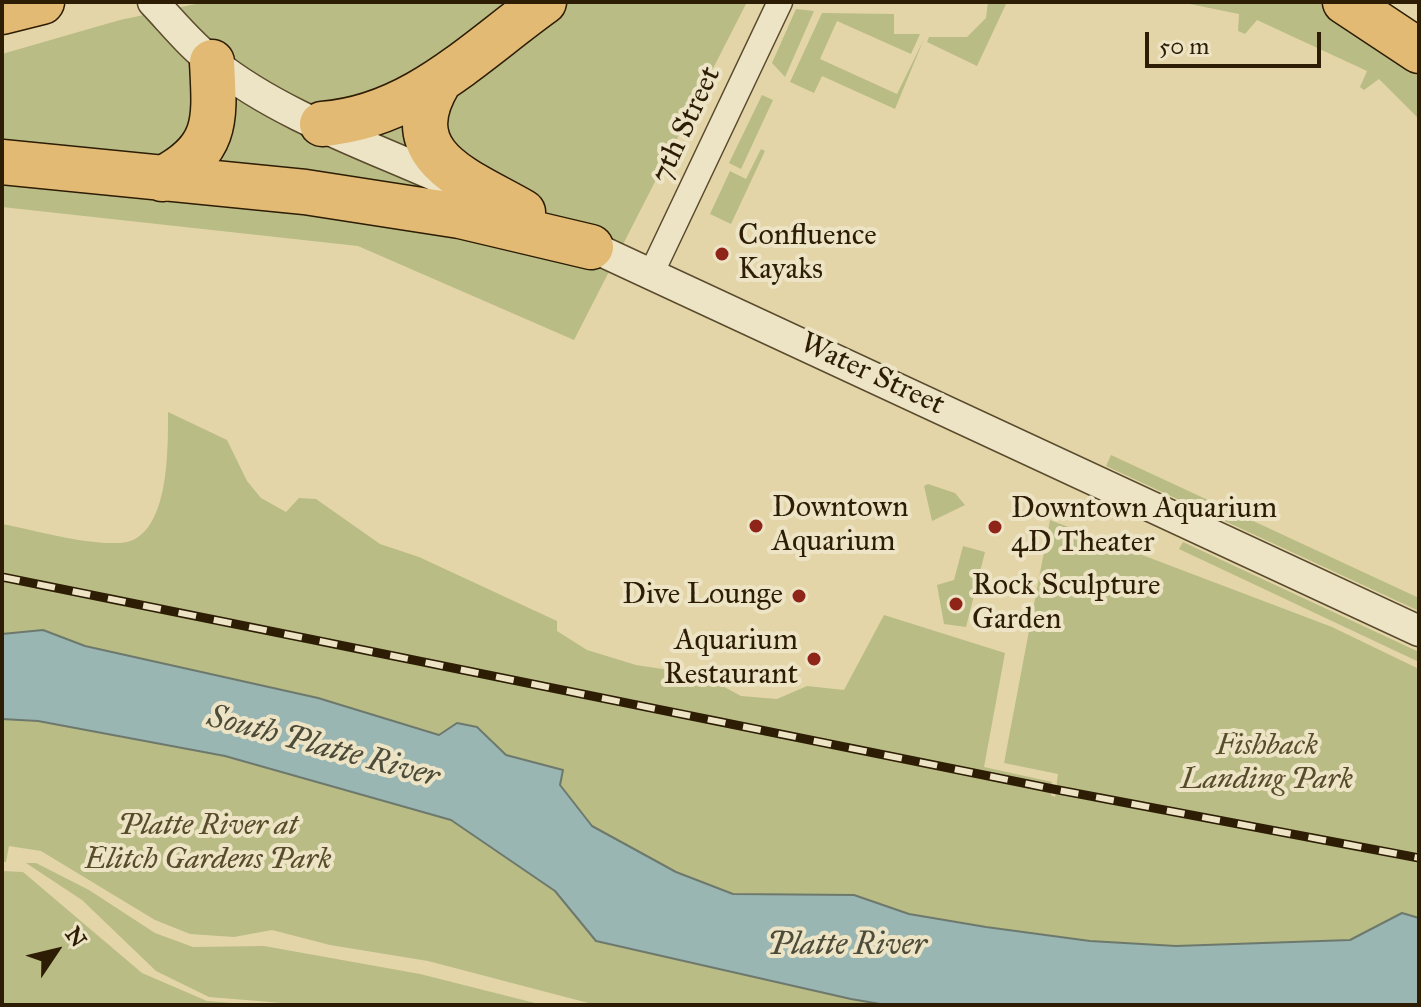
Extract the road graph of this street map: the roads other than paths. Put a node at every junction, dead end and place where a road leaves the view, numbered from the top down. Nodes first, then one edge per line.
1 (42, 2) edge
2 (153, 2) edge
3 (544, 2) edge
4 (780, 2) edge
5 (1345, 2) edge
6 (2, 12) edge
7 (1419, 51) edge
8 (202, 53) junction
9 (439, 82) junction
10 (322, 124) junction
11 (2, 162) edge
12 (162, 179) junction
13 (523, 212) junction
14 (591, 247) junction
15 (651, 274) junction
16 (1419, 631) edge

1 - 6 highway
2 - 8 street, Water Street
3 - 9 highway
4 - 15 street, 7th Street
5 - 7 highway
8 - 10 street, Water Street
8 - 12 highway
9 - 10 highway
9 - 13 highway
10 - 13 street, Water Street
11 - 12 highway
12 - 14 highway
13 - 14 street, Water Street
14 - 15 street, Water Street
15 - 16 street, Water Street

